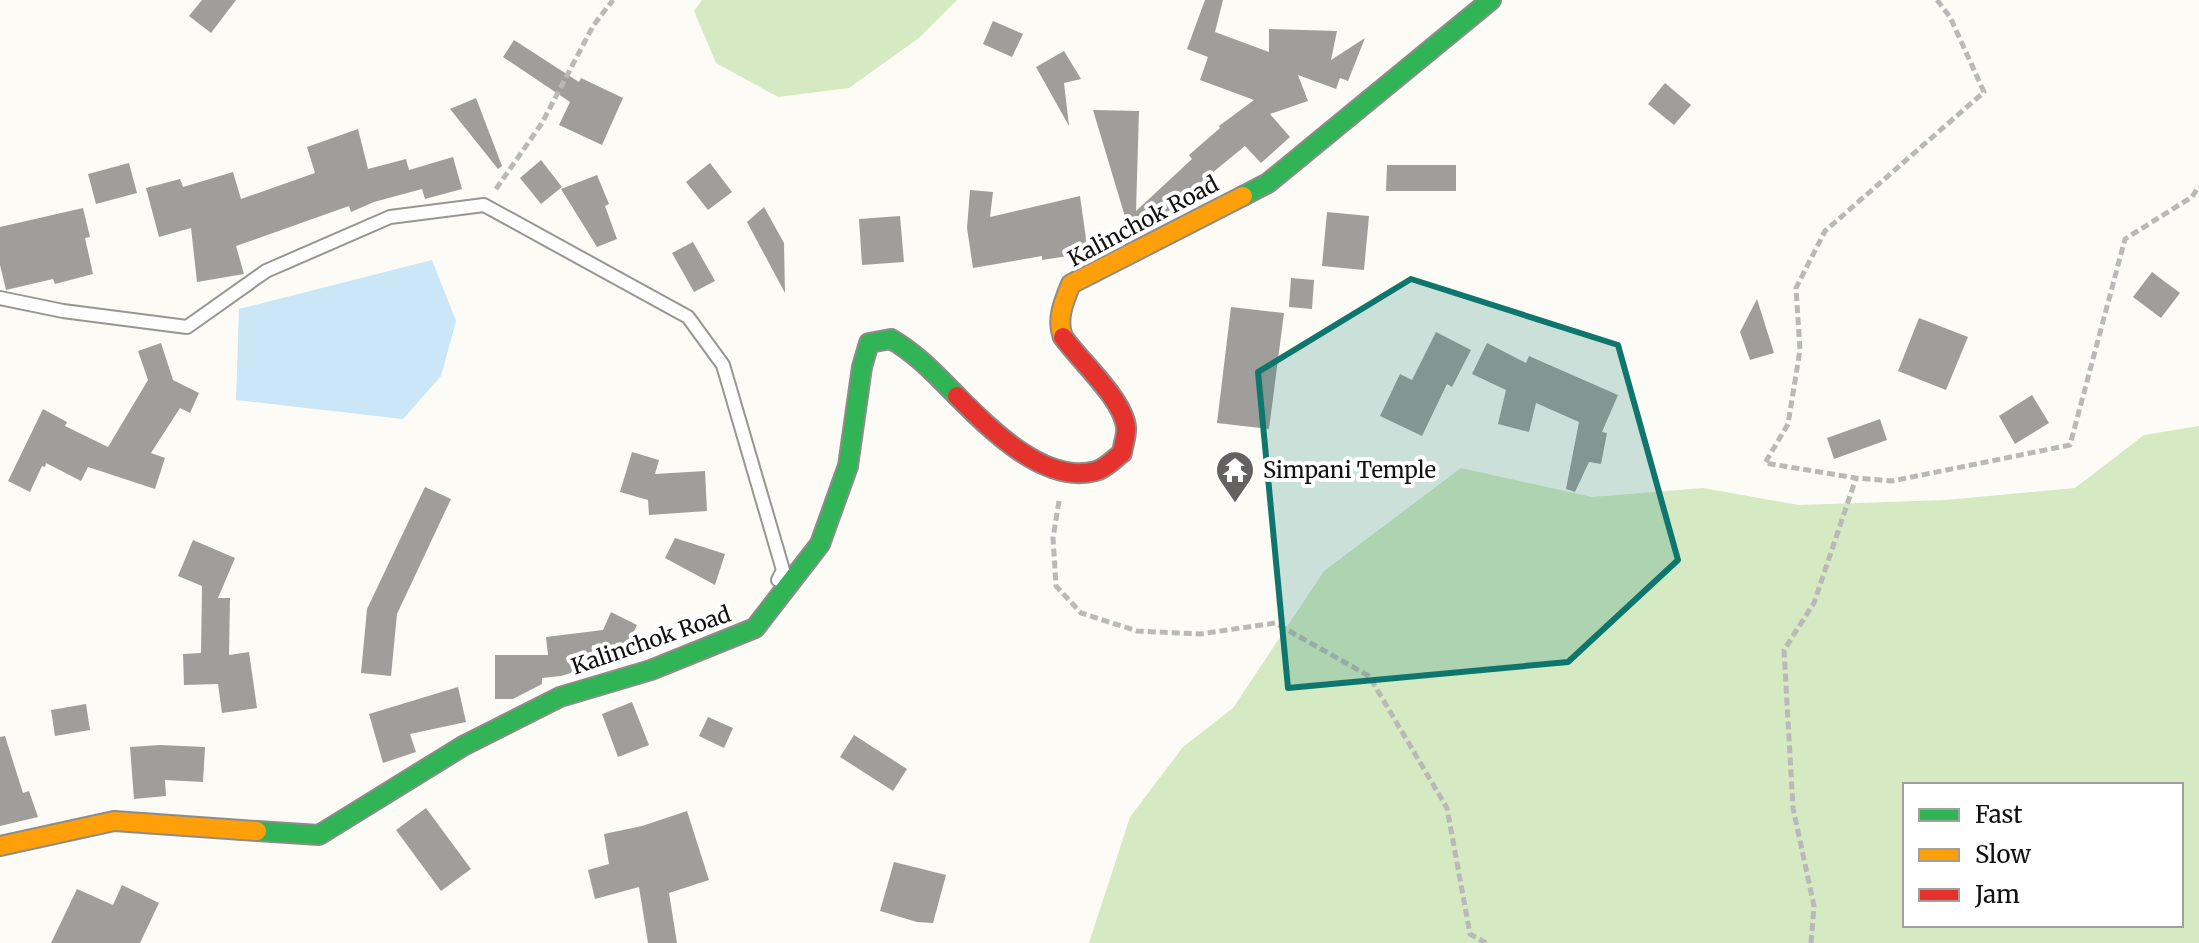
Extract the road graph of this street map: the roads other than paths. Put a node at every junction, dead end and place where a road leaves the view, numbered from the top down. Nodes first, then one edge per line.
1 (1491, 0) edge
2 (0, 298) edge
3 (755, 628) junction
4 (0, 846) edge

1 - 3 street, Kalinchok Road
2 - 3 lane
3 - 4 street, Kalinchok Road

